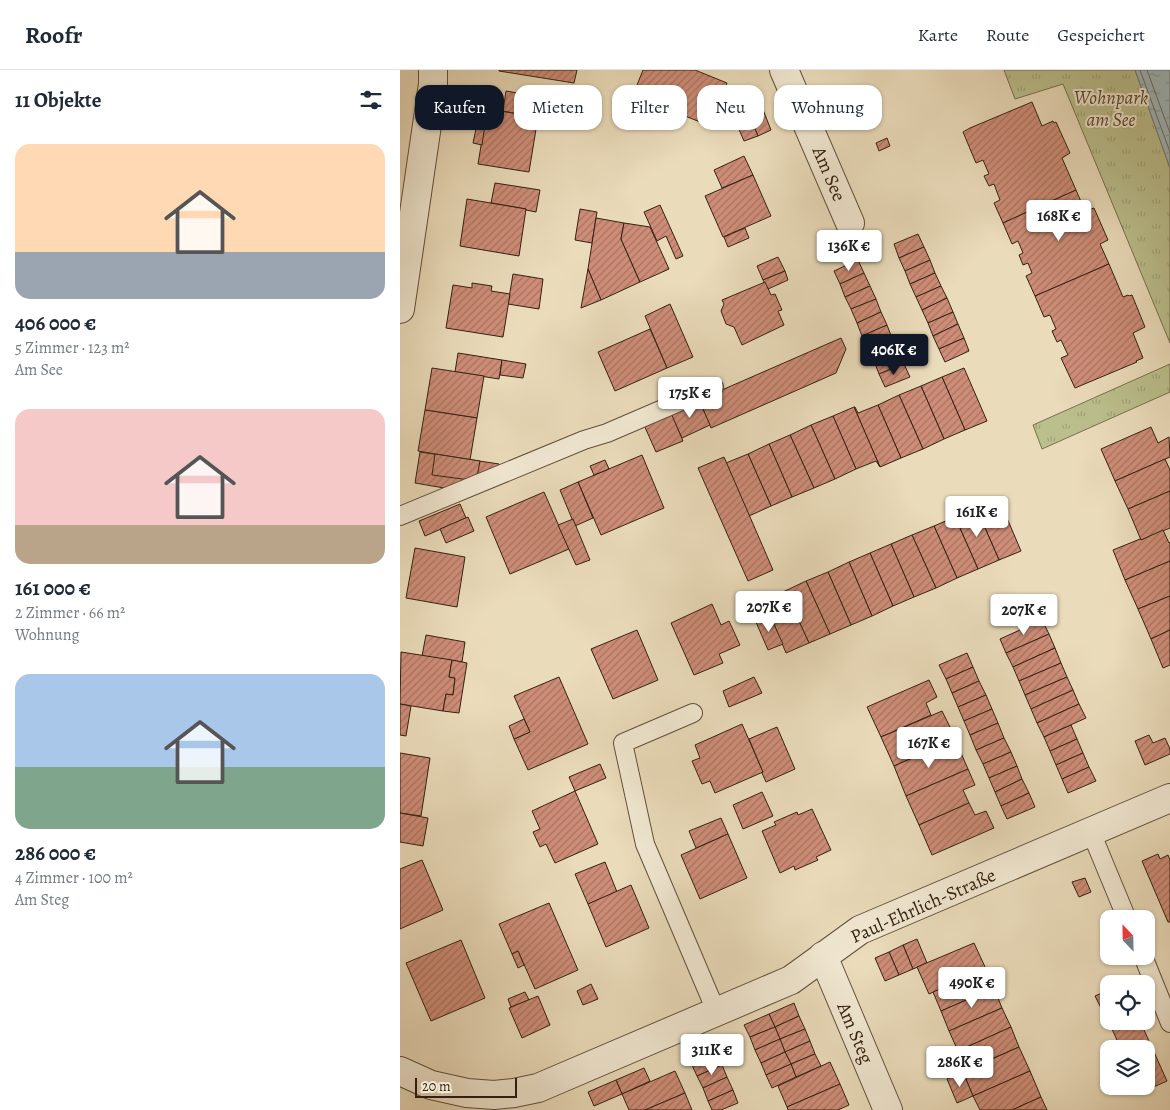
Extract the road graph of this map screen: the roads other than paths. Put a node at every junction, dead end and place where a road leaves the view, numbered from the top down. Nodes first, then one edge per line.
1 (433, 70) edge
2 (784, 70) edge
3 (850, 223) dead end
4 (400, 310) edge
5 (714, 387) dead end
6 (400, 516) edge
7 (693, 713) dead end
8 (1170, 798) edge
9 (1091, 832) junction
10 (1123, 910) edge
11 (822, 956) junction
12 (1147, 965) edge
13 (716, 1011) junction
14 (1170, 1023) edge
15 (400, 1071) edge
16 (888, 1110) edge

1 - 4 street
2 - 3 street, Am See
5 - 6 lane
7 - 13 lane
8 - 9 street, Paul-Ehrlich-Straße
9 - 10 lane
9 - 11 street, Paul-Ehrlich-Straße
11 - 13 street, Paul-Ehrlich-Straße
11 - 16 street, Am Steg
12 - 14 lane
13 - 15 street, Paul-Ehrlich-Straße

